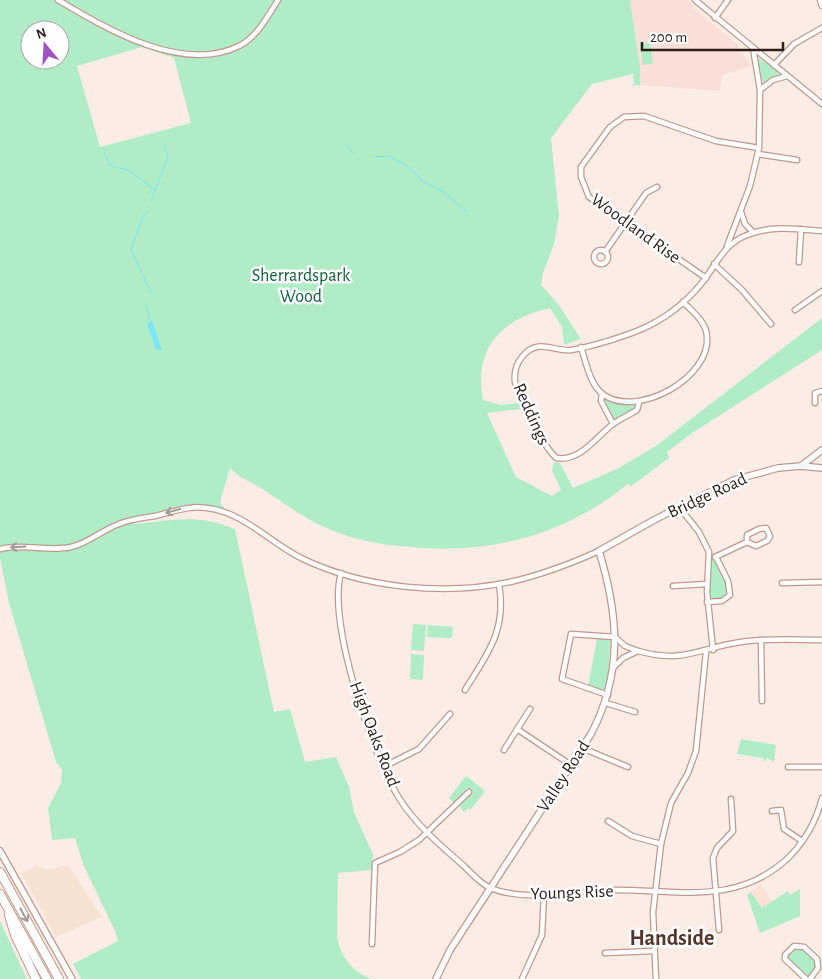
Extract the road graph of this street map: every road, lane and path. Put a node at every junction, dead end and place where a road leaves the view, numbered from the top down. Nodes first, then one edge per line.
1 (58, 0) edge
2 (278, 0) edge
3 (695, 0) edge
4 (728, 0) edge
5 (820, 0) edge
6 (822, 6) edge
7 (715, 18) junction
8 (822, 28) edge
9 (753, 48) junction
10 (774, 64) junction
11 (787, 76) junction
12 (760, 90) junction
13 (822, 104) edge
14 (758, 151) junction
15 (797, 160) dead end
16 (657, 187) dead end
17 (742, 212) junction
18 (626, 223) junction
19 (802, 229) junction
20 (822, 231) edge
21 (754, 232) junction
22 (727, 247) junction
23 (605, 252) dead end
24 (799, 262) dead end
25 (714, 264) junction
26 (706, 278) junction
27 (822, 291) edge
28 (683, 302) junction
29 (795, 310) dead end
30 (770, 324) dead end
31 (581, 347) junction
32 (822, 391) edge
33 (602, 394) junction
34 (639, 403) junction
35 (815, 403) dead end
36 (613, 424) junction
37 (822, 450) edge
38 (801, 466) junction
39 (822, 468) edge
40 (680, 508) junction
41 (747, 542) junction
42 (0, 550) edge
43 (600, 551) junction
44 (708, 557) junction
45 (716, 557) junction
46 (341, 573) junction
47 (822, 582) edge
48 (782, 583) dead end
49 (499, 584) junction
50 (706, 584) junction
51 (673, 586) dead end
52 (707, 602) junction
53 (615, 637) junction
54 (762, 640) junction
55 (822, 640) edge
56 (713, 650) junction
57 (638, 651) junction
58 (706, 652) junction
59 (614, 667) junction
60 (465, 690) dead end
61 (608, 695) junction
62 (762, 700) dead end
63 (606, 703) junction
64 (530, 709) dead end
65 (635, 712) dead end
66 (450, 714) dead end
67 (518, 729) junction
68 (582, 748) junction
69 (504, 750) dead end
70 (571, 765) junction
71 (383, 767) junction
72 (628, 767) dead end
73 (822, 767) edge
74 (788, 768) dead end
75 (469, 792) dead end
76 (822, 798) edge
77 (731, 799) dead end
78 (772, 811) dead end
79 (608, 821) dead end
80 (427, 833) junction
81 (802, 841) junction
82 (661, 844) junction
83 (0, 851) edge
84 (0, 872) edge
85 (490, 888) junction
86 (655, 892) junction
87 (715, 892) junction
88 (0, 894) edge
89 (544, 894) junction
90 (7, 906) junction
91 (719, 930) dead end
92 (372, 944) dead end
93 (654, 951) junction
94 (605, 953) dead end
95 (36, 979) edge
96 (47, 979) edge
97 (59, 979) edge
98 (72, 979) edge
99 (436, 979) edge
100 (522, 979) edge
101 (656, 979) edge
102 (808, 979) edge

1 - 2 street
3 - 7 street
4 - 7 street
5 - 6 street
7 - 9 street
8 - 10 street
9 - 10 street
9 - 12 street
10 - 11 street
11 - 12 street
11 - 13 street
12 - 14 street
14 - 15 street
14 - 17 street
14 - 18 street, Woodland Rise
16 - 18 street
17 - 21 street
17 - 22 street
18 - 23 street
18 - 26 street, Woodland Rise
19 - 20 street
19 - 21 street
19 - 24 street
21 - 22 street
22 - 25 street
25 - 26 street
25 - 30 street
26 - 28 street
27 - 29 street
28 - 31 street
28 - 34 street
31 - 33 street
31 - 36 street, Reddings
32 - 35 street
33 - 34 street
33 - 36 street
34 - 36 street, Reddings
37 - 38 main road
38 - 39 main road, Bridge Road
38 - 40 main road, Bridge Road
40 - 43 main road, Bridge Road
40 - 44 street
41 - 41 street
41 - 45 street
46 -> 42 street
43 - 49 street
43 - 53 main road, Valley Road
44 - 45 street
44 - 50 street
45 - 52 street
46 - 49 street
46 - 71 street, High Oaks Road
47 - 48 street
49 - 60 street
50 - 51 street
50 - 52 street
52 - 56 street
53 - 57 street
53 - 59 main road, Valley Road
53 - 61 street
54 - 55 street
54 - 56 street
54 - 62 street
56 - 58 street
57 - 58 street
57 - 59 street
58 - 82 street
59 - 61 main road, Valley Road
61 - 63 main road, Valley Road
63 - 65 street
63 - 68 main road, Valley Road
64 - 67 street
66 - 71 street
67 - 69 street
67 - 70 street
68 - 70 main road, Valley Road
68 - 72 street
70 - 85 main road, Valley Road
71 - 80 street, High Oaks Road
73 - 74 street
75 - 80 street
76 - 81 street, Youngs Rise
77 - 87 street
78 - 81 street
79 - 82 street
80 - 85 street, High Oaks Road
80 - 92 street
81 - 87 street, Youngs Rise
82 - 86 street
83 - 98 main road
84 -> 97 highway
85 - 89 street, Youngs Rise
85 - 99 main road, Valley Road
86 - 87 street, Youngs Rise
86 - 89 street, Youngs Rise
86 - 93 street
87 - 91 street
88 - 90 highway
89 - 100 street
90 - 95 highway
90 - 96 highway
93 - 94 street
93 - 101 street
102 - 102 street

